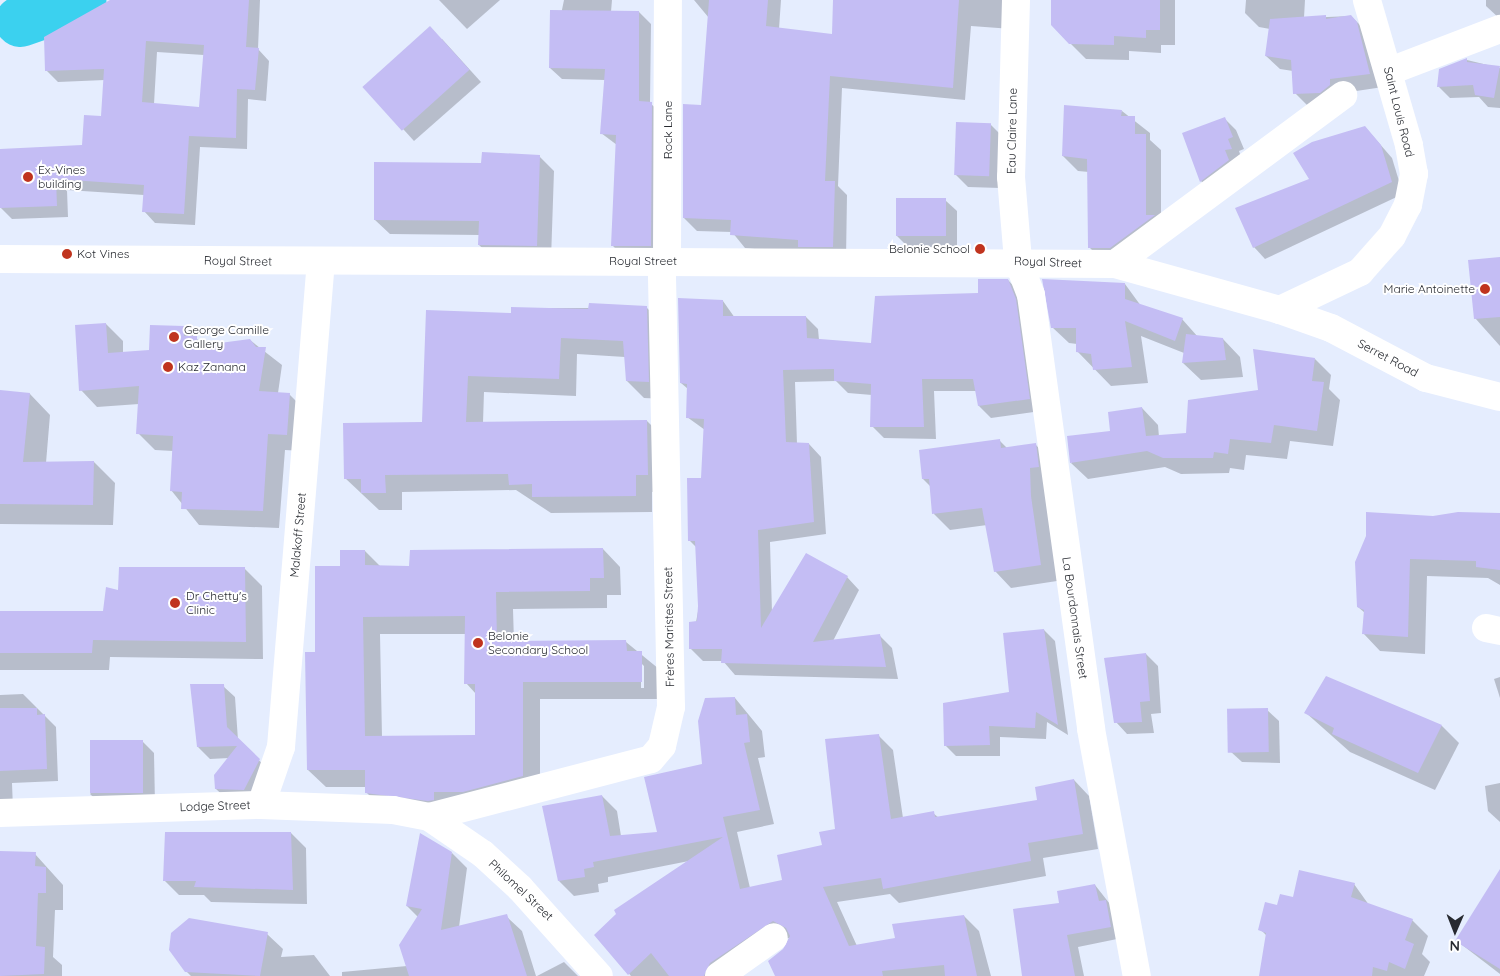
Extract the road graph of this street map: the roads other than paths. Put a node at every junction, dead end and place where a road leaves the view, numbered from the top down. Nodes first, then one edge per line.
1 (668, 0) edge
2 (1016, 0) edge
3 (1366, 0) edge
4 (1500, 29) edge
5 (1390, 71) junction
6 (1343, 95) dead end
7 (0, 259) edge
8 (664, 260) junction
9 (1018, 261) junction
10 (321, 262) junction
11 (1115, 264) junction
12 (1280, 310) junction
13 (1500, 397) edge
14 (261, 805) junction
15 (0, 813) edge
16 (429, 817) junction
17 (774, 937) dead end
18 (599, 976) edge
19 (719, 976) edge
20 (1137, 976) edge

1 - 8 street, Rock Lane
2 - 9 street, Eau Claire Lane
3 - 5 street, Saint Louis Road
4 - 5 street
5 - 12 street, Saint Louis Road
6 - 11 street
7 - 10 street, Royal Street
8 - 9 street, Royal Street
8 - 10 street, Royal Street
8 - 16 street, Frères Maristes Street
9 - 11 street, Royal Street
9 - 20 street, La Bourdonnais Street
10 - 14 street, Malakoff Street
11 - 12 street, Royal Street
12 - 13 street, Serret Road
14 - 15 street, Lodge Street
14 - 16 street, Lodge Street
16 - 18 street, Philomel Street
17 - 19 street

